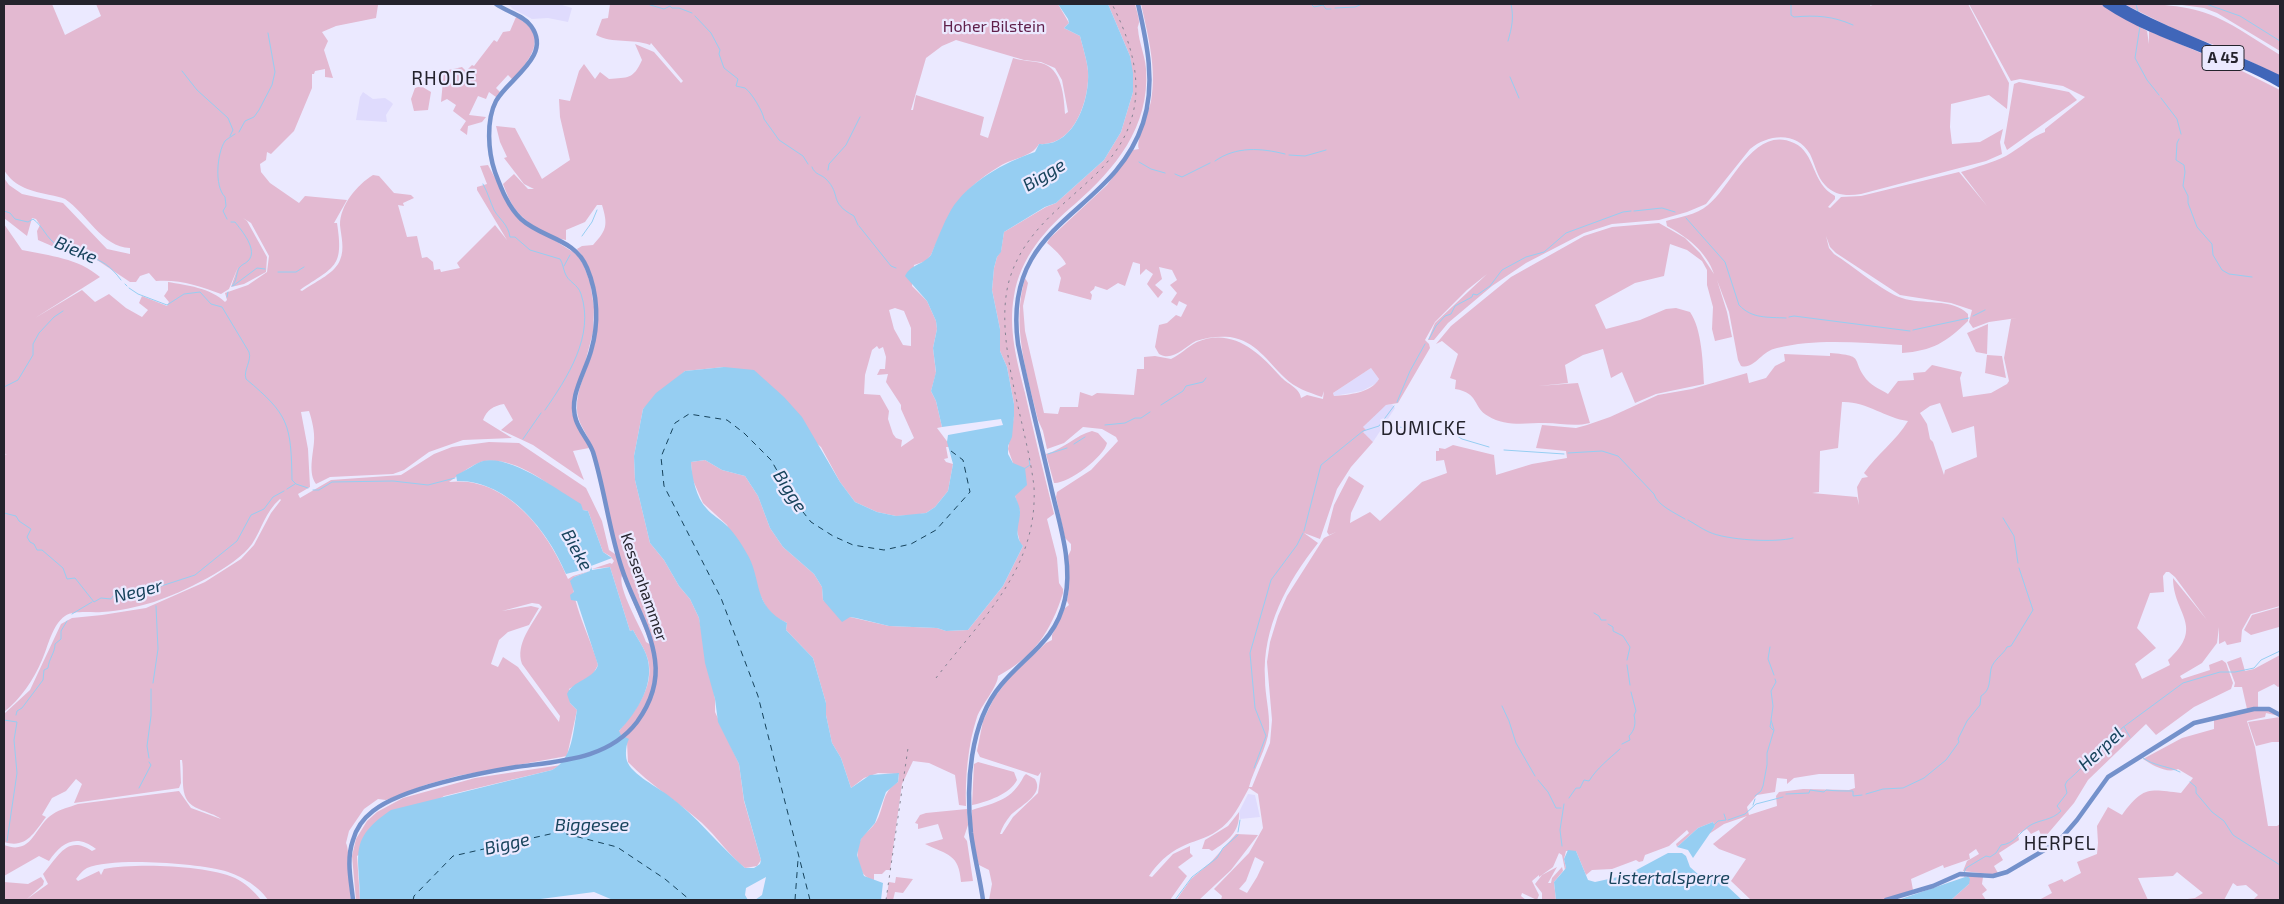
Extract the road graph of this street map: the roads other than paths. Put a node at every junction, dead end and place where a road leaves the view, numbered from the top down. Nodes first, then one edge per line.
1 (496, 4) edge
2 (1138, 4) edge
3 (2106, 4) edge
4 (2117, 4) edge
5 (2165, 32) junction
6 (2280, 79) edge
7 (2280, 84) edge
8 (2280, 715) edge
9 (353, 900) edge
10 (983, 900) edge
11 (1886, 900) edge

1 - 9 main road, Kessenhammer
2 - 10 main road
3 - 5 highway, A 45
4 - 5 highway, A 45
5 - 6 highway, A 45
5 - 7 highway, A 45
8 - 11 main road

